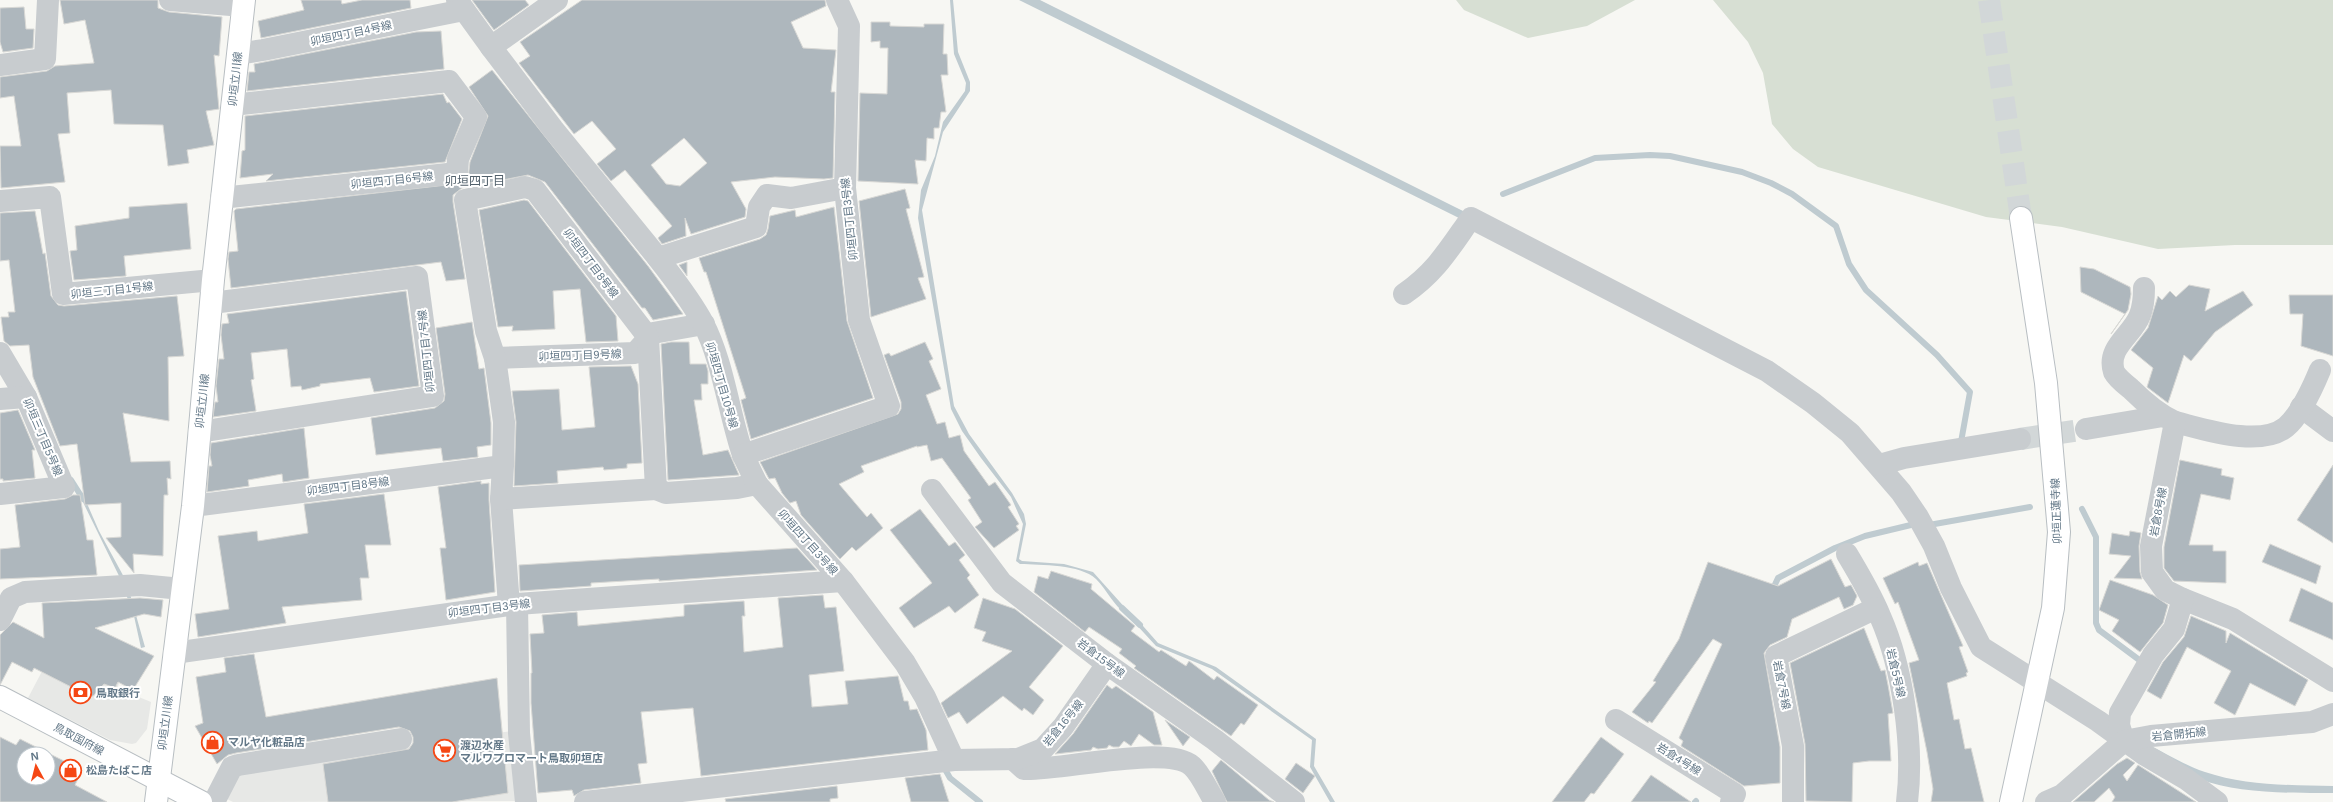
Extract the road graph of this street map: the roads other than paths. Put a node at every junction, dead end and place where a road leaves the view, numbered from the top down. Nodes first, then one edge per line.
1 (48, 0) edge
2 (170, 0) edge
3 (557, 0) edge
4 (837, 0) edge
5 (243, 3) edge
6 (460, 5) edge
7 (491, 47) junction
8 (238, 54) junction
9 (0, 65) edge
10 (232, 105) junction
11 (457, 173) junction
12 (845, 188) junction
13 (221, 198) junction
14 (465, 200) junction
15 (0, 201) edge
16 (2021, 218) tunnel mouth
17 (658, 258) junction
18 (213, 280) junction
19 (2144, 288) dead end
20 (1404, 294) dead end
21 (212, 303) junction
22 (704, 324) junction
23 (648, 337) junction
24 (0, 353) edge
25 (495, 358) junction
26 (2320, 370) dead end
27 (26, 397) junction
28 (0, 399) edge
29 (2301, 407) junction
30 (2169, 419) junction
31 (2086, 429) tunnel mouth
32 (2333, 431) edge
33 (198, 432) junction
34 (2020, 439) tunnel mouth
35 (742, 455) junction
36 (1879, 465) junction
37 (504, 466) junction
38 (757, 484) junction
39 (656, 488) junction
40 (932, 490) dead end
41 (0, 494) edge
42 (501, 499) junction
43 (193, 506) junction
44 (1847, 554) dead end
45 (843, 581) junction
46 (182, 589) junction
47 (2183, 599) junction
48 (513, 604) junction
49 (1876, 608) junction
50 (0, 620) edge
51 (174, 653) junction
52 (1107, 664) junction
53 (2333, 681) edge
54 (2038, 683) junction
55 (0, 698) edge
56 (2333, 714) edge
57 (1616, 720) dead end
58 (401, 739) dead end
59 (1215, 740) junction
60 (2124, 741) junction
61 (1013, 759) junction
62 (954, 760) junction
63 (1192, 766) junction
64 (157, 780) junction
65 (1738, 799) edge
66 (156, 802) edge
67 (201, 802) edge
68 (214, 802) edge
69 (526, 802) edge
70 (585, 802) edge
71 (1215, 802) edge
72 (1294, 802) edge
73 (1793, 802) edge
74 (1906, 802) edge
75 (2011, 802) edge
76 (2046, 802) edge
77 (2217, 802) edge

1 - 9 street
2 - 5 street
3 - 7 street
4 - 12 street, 卯垣四丁目3号線
5 - 8 street, 卯垣立川線
6 - 7 street, 卯垣四丁目10号線
6 - 8 street, 卯垣四丁目4号線
7 - 17 street, 卯垣四丁目10号線
8 - 10 street, 卯垣立川線
10 - 11 street
10 - 13 street, 卯垣立川線
11 - 13 street, 卯垣四丁目6号線
11 - 14 street
12 - 17 street
12 - 35 street, 卯垣四丁目3号線
13 - 18 street, 卯垣立川線
14 - 23 street, 卯垣四丁目8号線
14 - 25 street
15 - 18 street, 卯垣三丁目1号線
16 - 54 street, 卯垣正蓮寺線
17 - 22 street, 卯垣四丁目10号線
18 - 21 street, 卯垣立川線
19 - 30 street
20 - 36 street
21 - 33 street, 卯垣立川線
21 - 33 street, 卯垣四丁目7号線
22 - 23 street
22 - 35 street, 卯垣四丁目10号線
23 - 25 street, 卯垣四丁目9号線
23 - 39 street
24 - 27 street, 卯垣三丁目5号線
25 - 37 street
26 - 29 street
27 - 28 street
27 - 41 street, 卯垣三丁目5号線
29 - 30 street
29 - 32 street
30 - 31 street
30 - 47 street, 岩倉8号線
33 - 43 street, 卯垣立川線
34 - 36 street
35 - 38 street, 卯垣四丁目3号線
36 - 54 street
37 - 42 street
37 - 43 street, 卯垣四丁目8号線
38 - 39 street
38 - 45 street, 卯垣四丁目3号線
39 - 42 street
40 - 52 street, 岩倉15号線
42 - 48 street
43 - 46 street, 卯垣立川線
44 - 49 street, 岩倉5号線
45 - 48 street, 卯垣四丁目3号線
45 - 62 street
46 - 50 street
46 - 51 street, 卯垣立川線
47 - 53 street, 岩倉8号線
47 - 60 street
48 - 51 street, 卯垣四丁目3号線
48 - 69 street
49 - 73 street, 岩倉7号線
49 - 74 street, 岩倉5号線
51 - 64 street, 卯垣立川線
52 - 59 street, 岩倉15号線
52 - 61 street, 岩倉16号線
54 - 60 street
54 - 75 street, 卯垣正蓮寺線
55 - 64 street, 鳥取国府線
56 - 60 street, 岩倉開拓線
57 - 65 street, 岩倉4号線
58 - 68 street
59 - 63 street
59 - 72 street, 岩倉15号線
60 - 76 street
60 - 77 street
61 - 62 street, 岩倉16号線
61 - 63 street
62 - 70 street, 岩倉16号線
63 - 71 street
64 - 66 street, 卯垣立川線
64 - 67 street, 鳥取国府線

